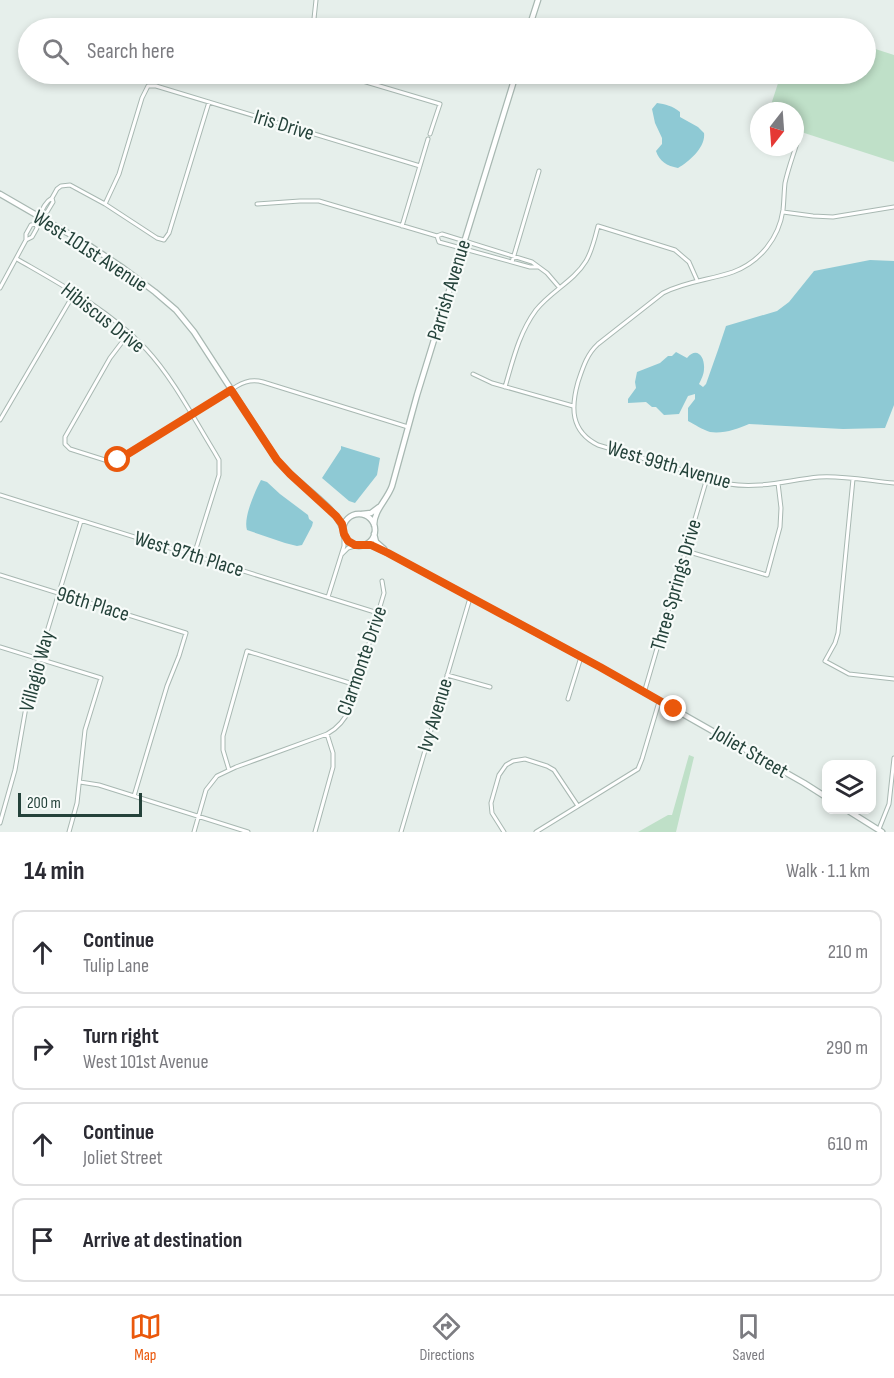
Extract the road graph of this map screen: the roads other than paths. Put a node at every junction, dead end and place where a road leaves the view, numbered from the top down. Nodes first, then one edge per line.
1 (316, 0) edge
2 (538, 0) edge
3 (314, 18) edge
4 (532, 18) edge
5 (372, 84) edge
6 (513, 84) edge
7 (208, 102) junction
8 (430, 134) dead end
9 (429, 139) dead end
10 (793, 156) edge
11 (420, 166) junction
12 (539, 171) dead end
13 (0, 194) edge
14 (105, 204) junction
15 (257, 204) dead end
16 (894, 207) edge
17 (783, 212) junction
18 (39, 217) junction
19 (402, 226) junction
20 (436, 236) junction
21 (463, 244) junction
22 (514, 257) junction
23 (17, 259) junction
24 (512, 262) junction
25 (537, 267) junction
26 (697, 280) junction
27 (559, 287) junction
28 (0, 288) edge
29 (75, 292) junction
30 (129, 333) junction
31 (473, 374) dead end
32 (506, 387) junction
33 (231, 390) junction
34 (573, 406) junction
35 (192, 415) junction
36 (0, 420) edge
37 (408, 427) junction
38 (707, 478) junction
39 (853, 479) junction
40 (778, 483) junction
41 (894, 483) edge
42 (0, 495) edge
43 (381, 506) junction
44 (330, 509) junction
45 (361, 514) junction
46 (353, 515) junction
47 (81, 521) junction
48 (374, 525) junction
49 (344, 532) junction
50 (374, 533) junction
51 (360, 545) junction
52 (686, 551) junction
53 (388, 553) junction
54 (194, 555) junction
55 (341, 555) junction
56 (0, 575) edge
57 (382, 581) dead end
58 (59, 593) junction
59 (328, 597) junction
60 (470, 598) junction
61 (378, 613) junction
62 (0, 647) edge
63 (581, 657) junction
64 (39, 659) junction
65 (447, 675) junction
66 (894, 679) edge
67 (356, 685) junction
68 (490, 687) dead end
69 (644, 693) junction
70 (568, 699) dead end
71 (660, 701) junction
72 (327, 734) junction
73 (894, 758) edge
74 (229, 770) junction
75 (80, 782) junction
76 (822, 794) edge
77 (134, 795) junction
78 (578, 806) junction
79 (853, 814) edge
80 (198, 816) junction
81 (0, 824) edge
82 (879, 831) edge
83 (69, 832) edge
84 (194, 832) edge
85 (248, 832) edge
86 (315, 832) edge
87 (401, 832) edge
88 (504, 832) edge
89 (536, 832) edge

1 - 3 street
2 - 4 street
5 - 8 street
6 - 21 street, Parrish Avenue
7 - 11 street, Iris Drive
7 - 14 street, Iris Drive
7 - 14 street
9 - 11 street
10 - 17 street
11 - 19 street
12 - 22 street
13 - 18 street, West 101st Avenue
14 - 18 street
15 - 19 street
16 - 17 street
17 - 26 street
18 - 23 street
18 - 33 street, West 101st Avenue
19 - 20 street
20 - 21 street
20 - 21 street
21 - 22 street
21 - 24 street
21 - 37 street, Parrish Avenue
22 - 24 street
22 - 25 street
23 - 28 street
23 - 29 street, Hibiscus Drive
24 - 25 street
25 - 27 street
26 - 27 street
26 - 34 street
27 - 32 street
29 - 30 street, Hibiscus Drive
29 - 36 street
30 - 35 street, Hibiscus Drive
30 - 35 street
31 - 32 street
32 - 34 street
33 - 35 street
33 - 37 street
33 - 44 street, West 101st Avenue
34 - 38 street, West 99th Avenue
35 - 54 street, Hibiscus Drive
37 - 43 street, Parrish Avenue
38 - 40 street, West 99th Avenue
38 - 52 street, Three Springs Drive
39 - 40 street, West 99th Avenue
39 - 41 street, West 99th Avenue
39 - 66 street
40 - 52 street
42 - 47 street, West 97th Place
43 - 45 street
43 - 48 street, Parrish Avenue
44 - 46 street, West 101st Avenue
44 - 49 street, West 101st Avenue
45 - 46 street
45 - 48 street
46 - 49 street
47 - 54 street, West 97th Place
47 - 58 street, Villagio Way
48 - 50 street, Parrish Avenue
49 - 51 street
49 - 55 street
50 - 51 street
50 - 53 street, Joliet Street
51 - 53 street, Joliet Street
51 - 55 street
52 - 69 street, Three Springs Drive
53 - 60 street, Joliet Street
54 - 59 street, West 97th Place
55 - 59 street
56 - 58 street, 96th Place
57 - 61 street, Clarmonte Drive
58 - 64 street, Villagio Way
58 - 77 street, 96th Place
59 - 61 street, West 97th Place
60 - 63 street, Joliet Street
60 - 65 street, Ivy Avenue
61 - 67 street, Clarmonte Drive
62 - 64 street
63 - 69 street, Joliet Street
63 - 70 street
64 - 75 street
64 - 81 street, Villagio Way
65 - 68 street
65 - 87 street, Ivy Avenue
67 - 72 street, Clarmonte Drive
67 - 74 street
69 - 71 street, Joliet Street
71 - 76 street, Joliet Street
71 - 78 street
72 - 74 street, Clarmonte Drive
72 - 86 street
73 - 82 street
74 - 80 street, Clarmonte Drive
75 - 77 street
75 - 83 street
77 - 80 street
78 - 88 street
78 - 89 street
79 - 82 street
80 - 84 street, Clarmonte Drive
80 - 85 street

